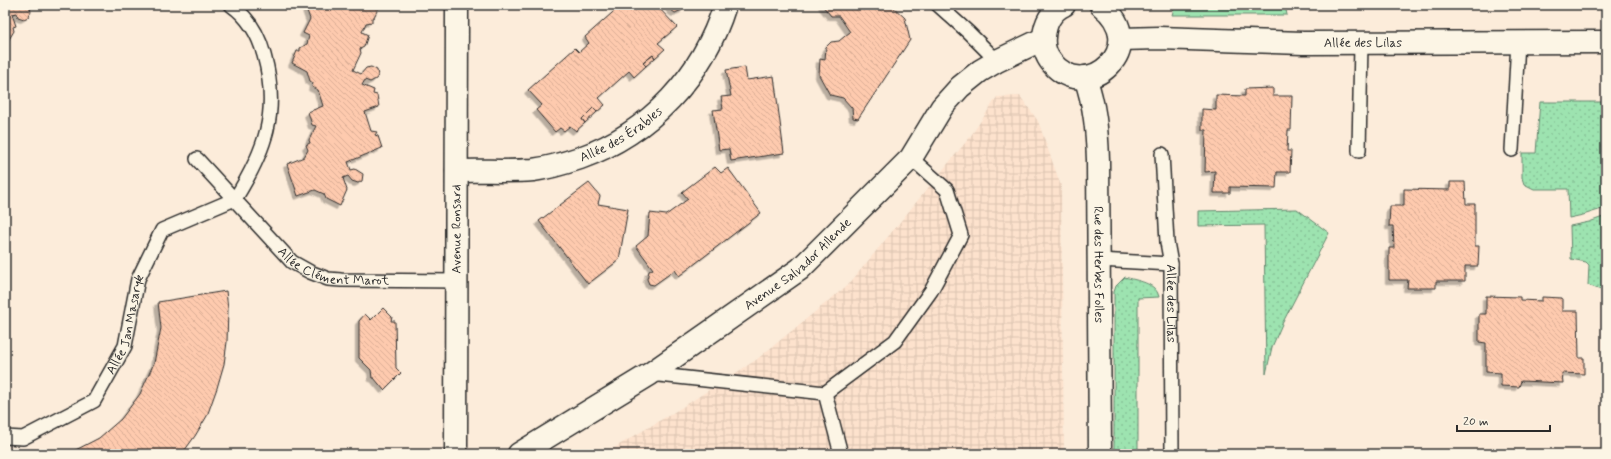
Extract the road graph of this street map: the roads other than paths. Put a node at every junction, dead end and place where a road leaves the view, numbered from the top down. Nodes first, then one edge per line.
1 (231, 5) edge
2 (457, 5) edge
3 (725, 5) edge
4 (938, 5) edge
5 (1064, 5) edge
6 (1101, 5) edge
7 (1043, 39) junction
8 (1121, 39) junction
9 (1518, 42) junction
10 (1606, 42) edge
11 (1361, 43) junction
12 (997, 61) junction
13 (1085, 77) junction
14 (1512, 150) dead end
15 (1359, 151) dead end
16 (1162, 154) dead end
17 (911, 158) junction
18 (197, 159) dead end
19 (457, 171) junction
20 (235, 200) junction
21 (1099, 260) junction
22 (1171, 264) junction
23 (457, 281) junction
24 (650, 374) junction
25 (825, 393) junction
26 (5, 437) edge
27 (456, 454) edge
28 (519, 454) edge
29 (841, 454) edge
30 (1100, 454) edge
31 (1172, 454) edge

1 - 20 lane
2 - 19 street, Avenue Ronsard
3 - 19 street, Allée des Érables
4 - 12 lane
5 - 7 street
6 - 8 street
7 - 12 street, Avenue Salvador Allende
7 - 13 street
8 - 11 street, Allée des Lilas
8 - 13 street
9 - 10 street, Allée des Lilas
9 - 11 street, Allée des Lilas
9 - 14 lane
11 - 15 lane
12 - 17 street, Avenue Salvador Allende
13 - 21 street, Rue des Herbes Folles
16 - 22 lane, Allée des Lilas
17 - 24 street, Avenue Salvador Allende
17 - 25 lane
18 - 20 lane, Allée Clément Marot
19 - 23 street, Avenue Ronsard
20 - 23 lane, Allée Clément Marot
20 - 26 lane, Allée Jan Masaryk
21 - 22 lane
21 - 30 street, Rue des Herbes Folles
22 - 31 lane, Allée des Lilas
23 - 27 street, Avenue Ronsard
24 - 25 lane
24 - 28 street, Avenue Salvador Allende
25 - 29 lane

